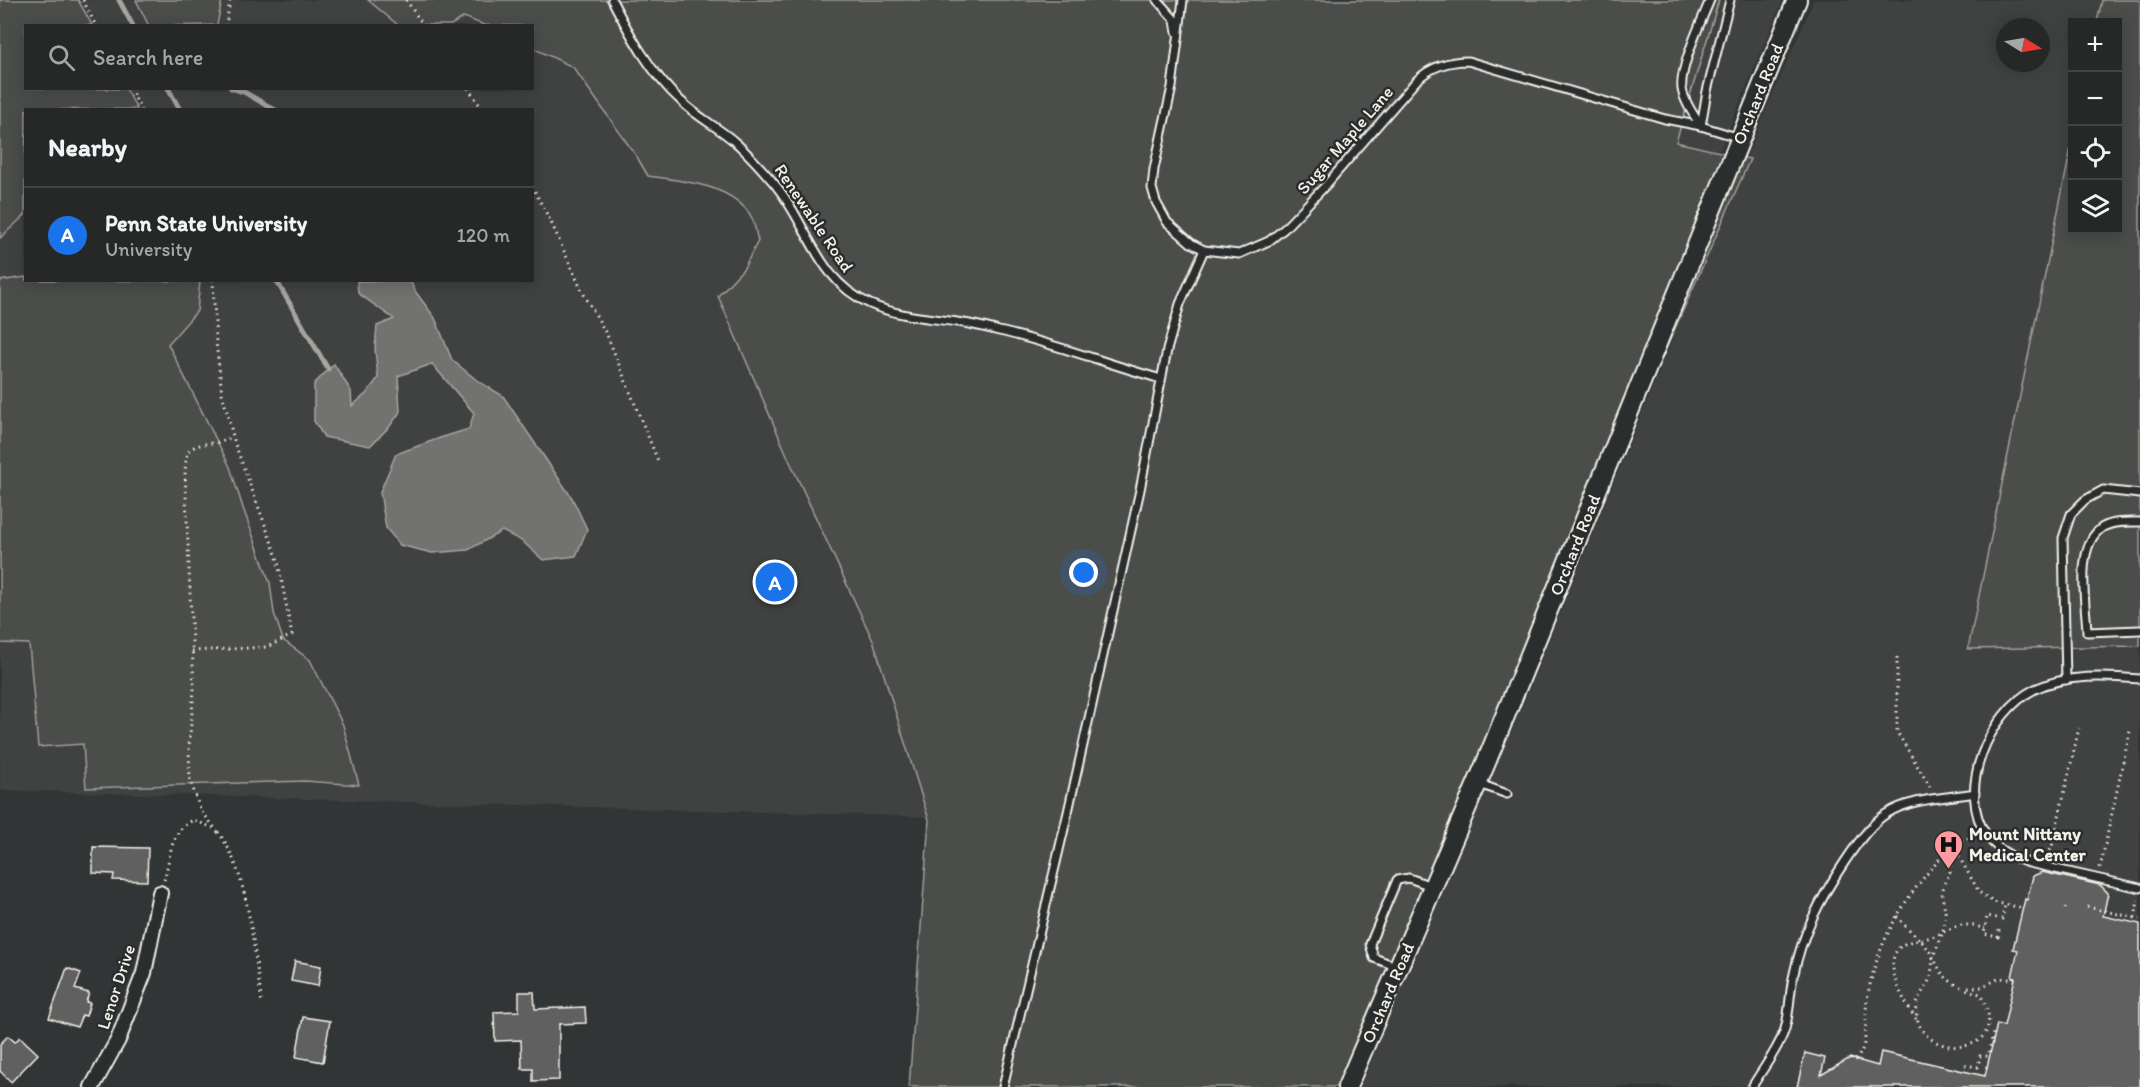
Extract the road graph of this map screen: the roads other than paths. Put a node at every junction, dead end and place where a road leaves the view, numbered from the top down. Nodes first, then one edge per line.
1 (612, 0) edge
2 (1157, 0) edge
3 (1183, 0) edge
4 (1710, 0) edge
5 (1730, 0) edge
6 (1797, 0) edge
7 (1178, 37) junction
8 (1701, 126) junction
9 (1740, 138) junction
10 (1204, 250) junction
11 (1161, 379) junction
12 (2140, 494) edge
13 (2140, 522) edge
14 (2140, 630) edge
15 (2140, 679) edge
16 (2066, 680) junction
17 (1477, 783) junction
18 (1975, 793) junction
19 (1507, 794) dead end
20 (1434, 886) junction
21 (2140, 888) edge
22 (160, 893) road end
23 (1399, 968) junction
24 (92, 1087) edge
25 (1003, 1087) edge
26 (1347, 1087) edge
27 (1752, 1087) edge

1 - 11 lane, Renewable Road
2 - 7 lane
3 - 7 lane, Sugar Maple Lane
4 - 8 lane
5 - 8 lane
6 - 9 street, Orchard Road
7 - 10 lane, Sugar Maple Lane
8 - 9 lane, Sugar Maple Lane
8 - 10 lane, Sugar Maple Lane
9 - 17 street, Orchard Road
10 - 11 lane
11 - 25 lane
12 - 16 lane
13 - 14 lane
15 - 16 lane
16 - 18 lane
17 - 19 lane
17 - 20 street, Orchard Road
18 - 21 lane
18 - 27 lane
20 - 23 street, Orchard Road
20 - 23 lane
22 - 24 street, Lenor Drive
23 - 26 street, Orchard Road

